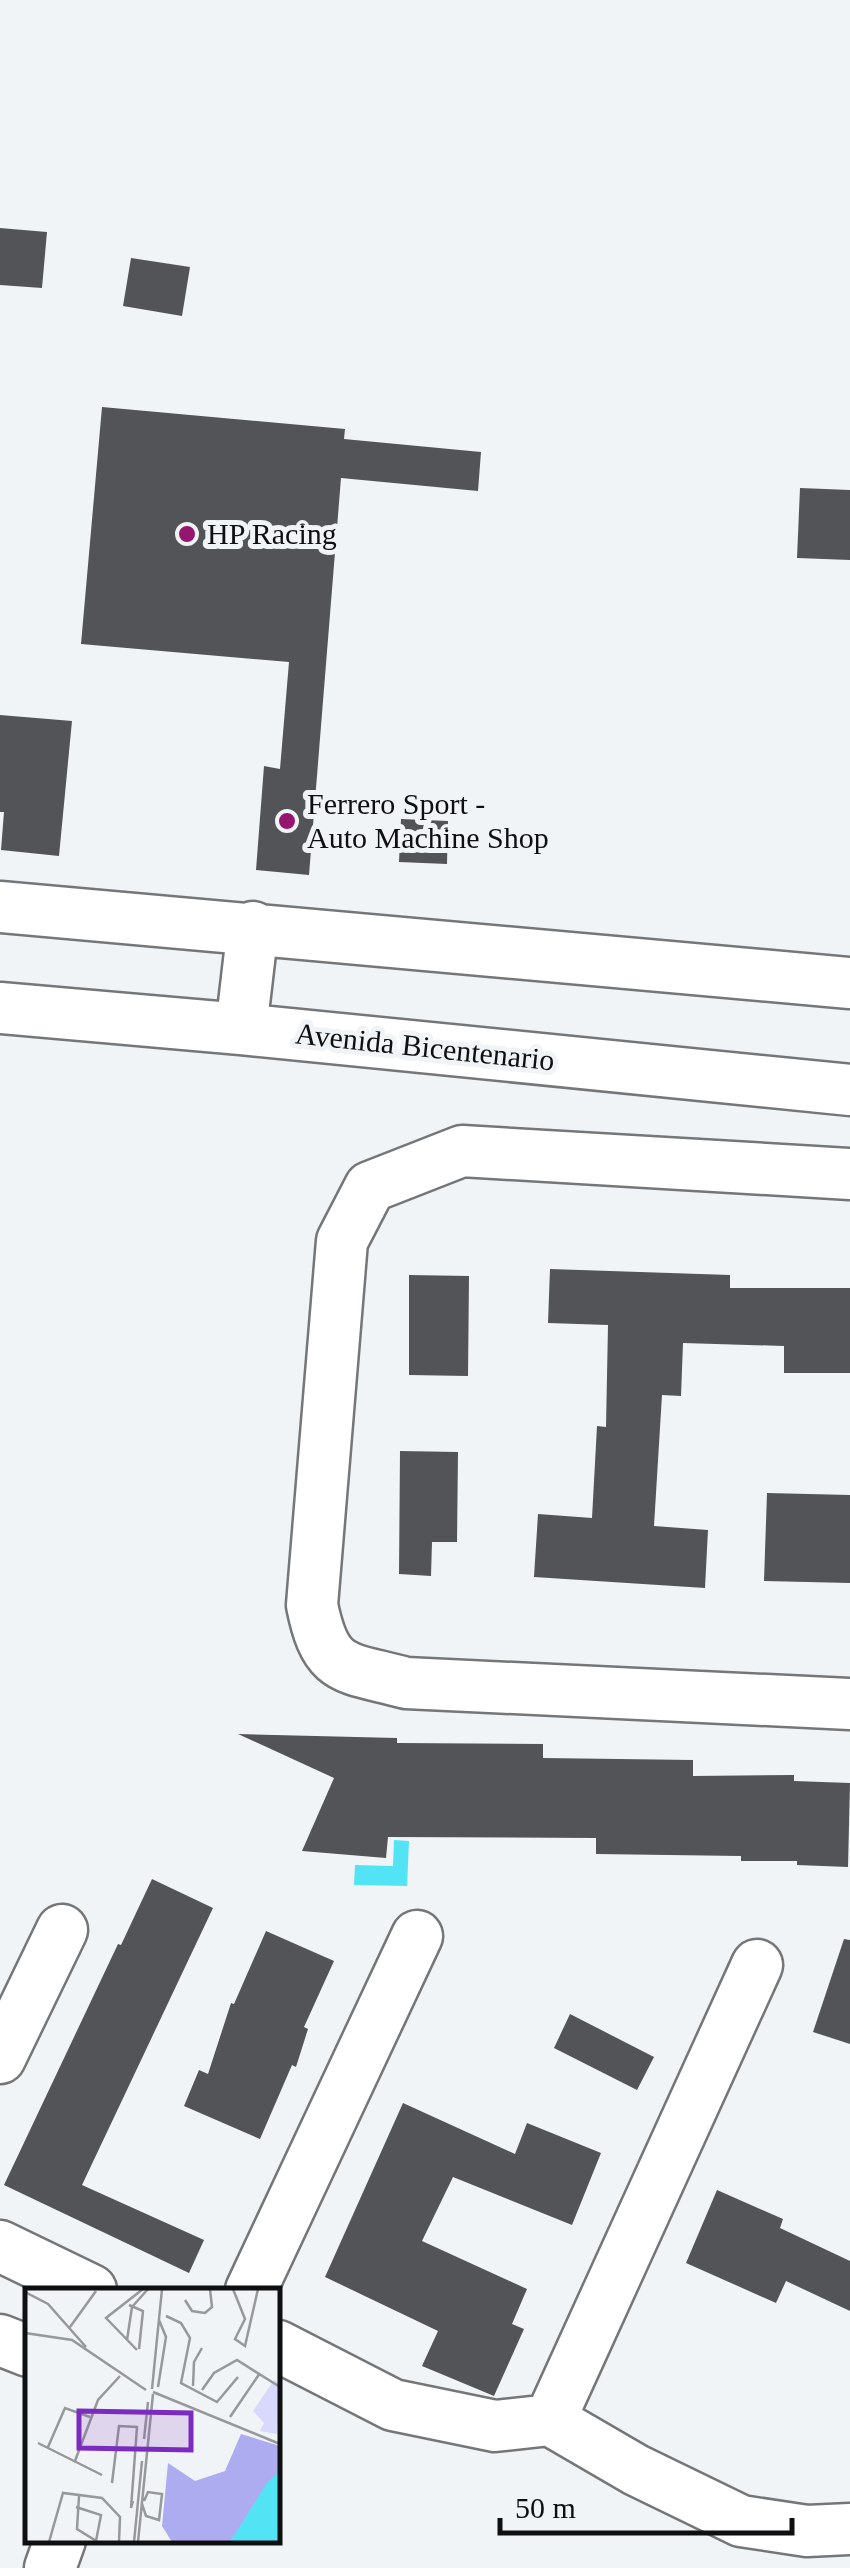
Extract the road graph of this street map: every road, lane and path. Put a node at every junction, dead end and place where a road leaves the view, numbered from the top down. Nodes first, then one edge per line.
1 (0, 907) edge
2 (253, 927) junction
3 (850, 984) edge
4 (0, 1008) edge
5 (242, 1029) junction
6 (850, 1090) edge
7 (850, 1174) edge
8 (850, 1704) edge
9 (62, 1930) dead end
10 (417, 1936) dead end
11 (757, 1966) dead end
12 (0, 2058) edge
13 (0, 2246) edge
14 (87, 2288) edge
15 (252, 2288) edge
16 (0, 2340) edge
17 (280, 2347) edge
18 (25, 2350) edge
19 (550, 2420) junction
20 (848, 2525) edge
21 (59, 2543) edge
22 (50, 2568) edge

1 - 2 street
2 - 3 street
2 - 5 street
4 - 5 street, Avenida Bicentenario
5 - 6 street, Avenida Bicentenario
7 - 8 street
9 - 12 street
10 - 15 street
11 - 19 street
13 - 14 street
16 - 18 street
17 - 19 street
19 - 20 street
21 - 22 street

